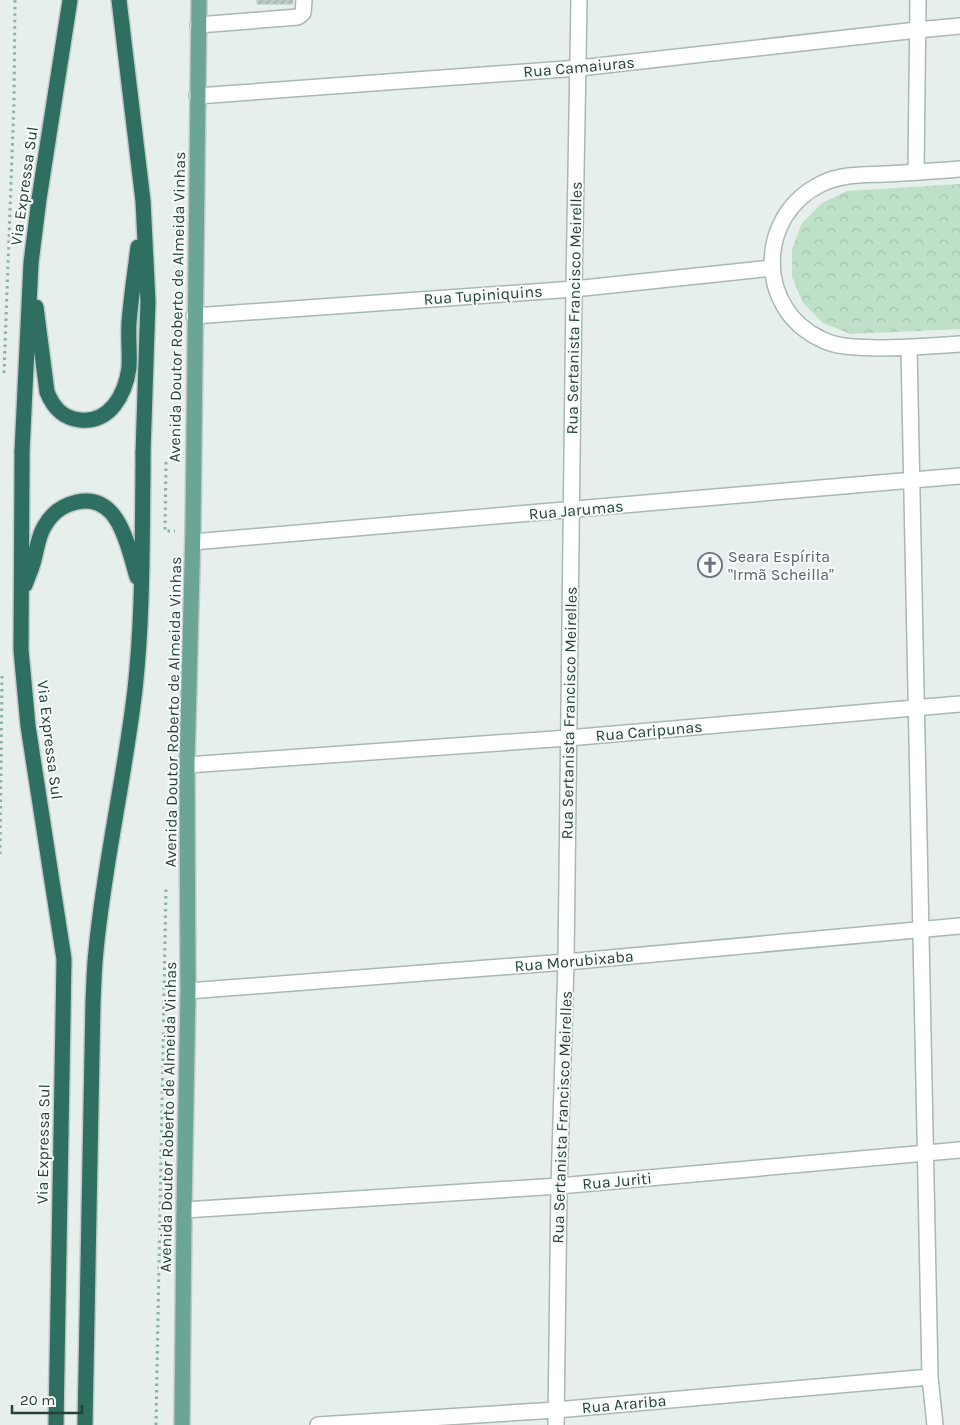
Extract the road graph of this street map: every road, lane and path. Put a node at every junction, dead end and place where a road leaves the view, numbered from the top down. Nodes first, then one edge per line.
1 (70, 0) edge
2 (118, 0) edge
3 (199, 0) edge
4 (304, 0) edge
5 (579, 0) edge
6 (918, 0) edge
7 (198, 25) junction
8 (960, 26) edge
9 (917, 30) junction
10 (579, 68) junction
11 (197, 96) junction
12 (960, 169) edge
13 (916, 172) junction
14 (143, 201) junction
15 (31, 263) junction
16 (772, 268) junction
17 (574, 288) junction
18 (194, 316) junction
19 (960, 344) edge
20 (909, 348) junction
21 (166, 462) dead end
22 (960, 476) edge
23 (912, 480) junction
24 (571, 510) junction
25 (193, 536) junction
26 (141, 591) junction
27 (21, 595) junction
28 (960, 704) edge
29 (917, 709) junction
30 (568, 738) junction
31 (187, 765) junction
32 (960, 926) edge
33 (921, 930) junction
34 (566, 962) junction
35 (188, 991) junction
36 (960, 1150) edge
37 (925, 1153) junction
38 (560, 1186) junction
39 (184, 1210) junction
40 (930, 1377) junction
41 (556, 1410) junction
42 (56, 1425) edge
43 (84, 1425) edge
44 (182, 1425) edge
45 (318, 1425) edge
46 (556, 1425) edge
47 (936, 1425) edge

1 - 15 highway, Via Expressa Sul
2 - 14 highway
3 - 7 main road, Avenida Doutor Roberto de Almeida Vinhas
4 - 7 street
5 - 10 street, Rua Sertanista Francisco Meirelles
6 - 9 street
7 - 11 main road, Avenida Doutor Roberto de Almeida Vinhas
8 - 9 street, Rua Camaiuras
9 - 10 street, Rua Camaiuras
9 - 13 street
10 - 11 street, Rua Camaiuras
10 - 17 street, Rua Sertanista Francisco Meirelles
11 - 18 main road, Avenida Doutor Roberto de Almeida Vinhas
12 - 13 street
13 - 16 street
14 - 15 highway
14 - 26 highway, bridge
15 - 27 highway, Via Expressa Sul
16 - 17 street, Rua Tupiniquins
16 - 20 street
17 - 18 street, Rua Tupiniquins
17 - 24 street, Rua Sertanista Francisco Meirelles
18 - 25 main road, Avenida Doutor Roberto de Almeida Vinhas
19 - 20 street
20 - 23 street
21 - 25 path
22 - 23 street, Rua Jarumas
23 - 24 street, Rua Jarumas
23 - 29 street
24 - 25 street, Rua Jarumas
24 - 30 street, Rua Sertanista Francisco Meirelles
25 - 31 main road, Avenida Doutor Roberto de Almeida Vinhas
26 - 27 highway
26 - 43 highway
27 - 42 highway, Via Expressa Sul
28 - 29 street, Rua Caripunas
29 - 30 street, Rua Caripunas
29 - 33 street
30 - 31 street, Rua Caripunas
30 - 34 street, Rua Sertanista Francisco Meirelles
31 - 35 main road, Avenida Doutor Roberto de Almeida Vinhas
32 - 33 street, Rua Morubixaba
33 - 34 street, Rua Morubixaba
33 - 37 street
34 - 35 street, Rua Morubixaba
34 - 38 street, Rua Sertanista Francisco Meirelles
35 - 39 main road, Avenida Doutor Roberto de Almeida Vinhas
36 - 37 street, Rua Juriti
37 - 38 street, Rua Juriti
37 - 40 street
38 - 39 street, Rua Juriti
38 - 41 street, Rua Sertanista Francisco Meirelles
39 - 44 main road, Avenida Doutor Roberto de Almeida Vinhas
40 - 41 street, Rua Arariba
40 - 47 street
41 - 45 street, Rua Arariba
41 - 46 street, Rua Sertanista Francisco Meirelles

